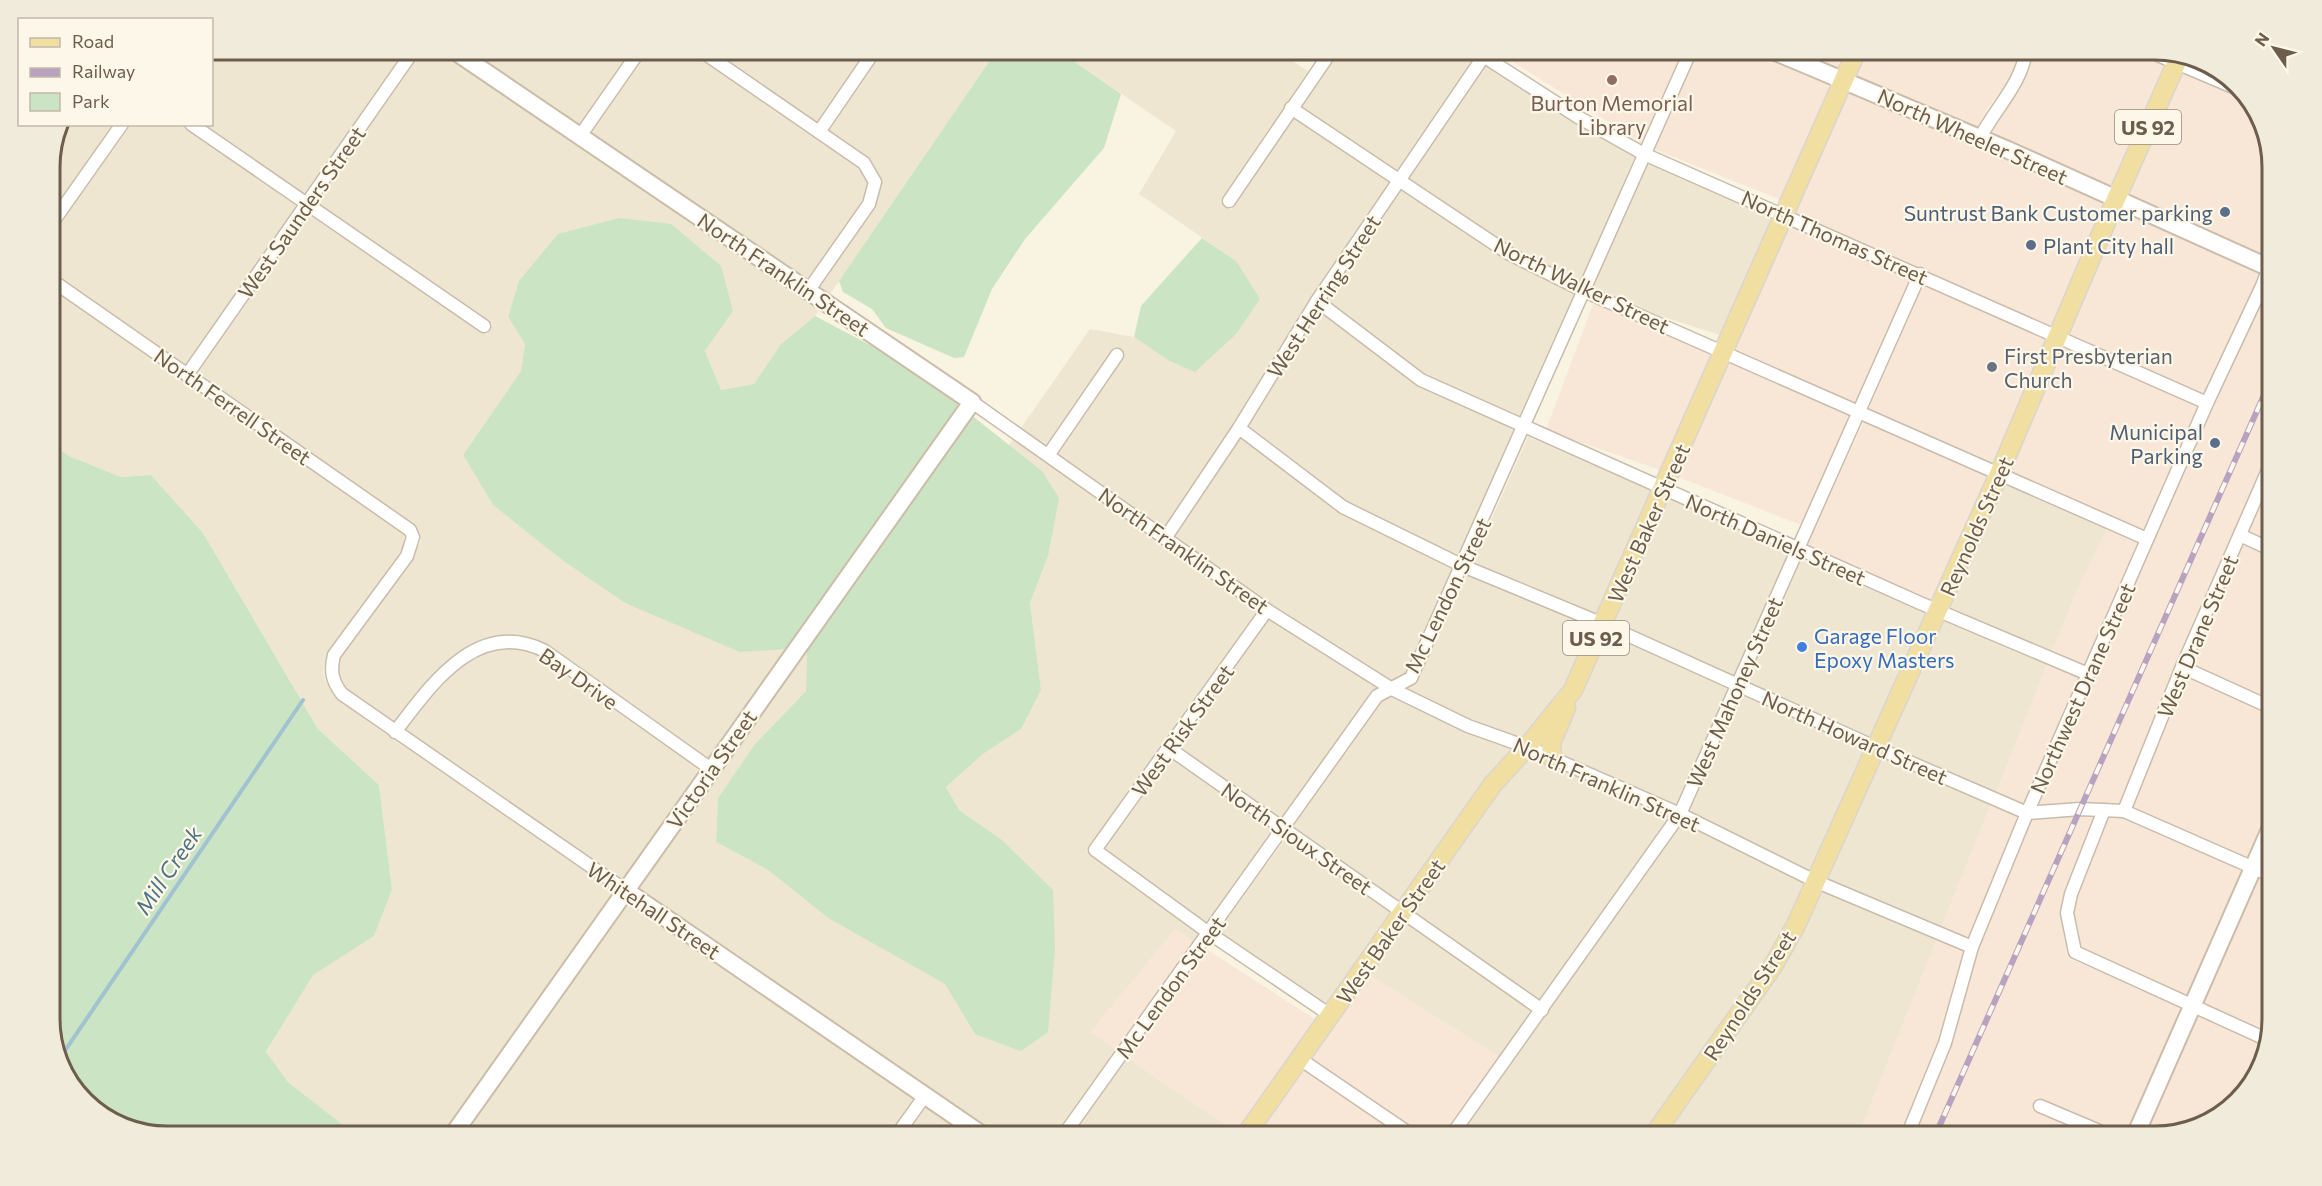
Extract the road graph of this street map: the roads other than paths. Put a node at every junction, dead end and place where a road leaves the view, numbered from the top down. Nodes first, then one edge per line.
1 (407, 60) edge
2 (468, 60) edge
3 (633, 60) edge
4 (715, 60) edge
5 (868, 60) edge
6 (1325, 60) edge
7 (1477, 60) edge
8 (1494, 60) edge
9 (1686, 60) edge
10 (1796, 60) edge
11 (1853, 60) edge
12 (2025, 60) edge
13 (2177, 62) edge
14 (1844, 79) junction
15 (1291, 108) junction
16 (121, 126) edge
17 (194, 126) edge
18 (819, 132) junction
19 (580, 136) junction
20 (1980, 138) junction
21 (1644, 154) junction
22 (1399, 179) junction
23 (2116, 199) junction
24 (1229, 201) dead end
25 (306, 205) junction
26 (60, 212) edge
27 (1785, 215) junction
28 (2262, 265) edge
29 (1920, 274) junction
30 (60, 286) edge
31 (2262, 288) edge
32 (808, 291) junction
33 (1584, 291) junction
34 (1317, 301) junction
35 (484, 326) dead end
36 (2058, 338) junction
37 (1724, 352) junction
38 (1117, 355) dead end
39 (187, 375) junction
40 (972, 402) junction
41 (2207, 403) junction
42 (1860, 412) junction
43 (1239, 428) junction
44 (1524, 428) junction
45 (1049, 454) junction
46 (1999, 474) junction
47 (2262, 484) edge
48 (1663, 488) junction
49 (2240, 534) junction
50 (1166, 537) junction
51 (2146, 539) junction
52 (2262, 545) edge
53 (1798, 549) junction
54 (1463, 566) junction
55 (1267, 610) junction
56 (1938, 611) junction
57 (1603, 624) junction
58 (2182, 667) junction
59 (2088, 674) junction
60 (332, 676) joint
61 (1738, 685) junction
62 (1392, 689) junction
63 (1572, 690) junction
64 (2262, 703) edge
65 (395, 732) junction
66 (1527, 747) junction
67 (1877, 748) junction
68 (1170, 749) junction
69 (1552, 758) junction
70 (711, 769) junction
71 (2104, 810) junction
72 (2124, 811) junction
73 (2027, 813) junction
74 (1680, 814) junction
75 (1283, 830) junction
76 (2262, 847) edge
77 (2253, 867) junction
78 (2262, 871) edge
79 (1815, 881) junction
80 (625, 890) junction
81 (1403, 913) junction
82 (1209, 933) junction
83 (1971, 947) junction
84 (2192, 1004) junction
85 (1542, 1010) junction
86 (1330, 1015) junction
87 (2260, 1036) edge
88 (1300, 1059) junction
89 (924, 1097) junction
90 (2040, 1106) dead end
91 (460, 1126) edge
92 (904, 1126) edge
93 (968, 1126) edge
94 (1071, 1126) edge
95 (1253, 1126) edge
96 (1397, 1126) edge
97 (1459, 1126) edge
98 (1661, 1126) edge
99 (1911, 1126) edge
100 (2086, 1126) edge
101 (2140, 1126) edge

1 - 25 street, West Saunders Street
2 - 19 street, North Franklin Street
3 - 19 street
4 - 18 street
5 - 18 street
6 - 15 street
7 - 22 street, West Herring Street
8 - 21 street, North Thomas Street
9 - 21 street, Mc Lendon Street
10 - 14 street, North Wheeler Street
11 - 14 main road, US 92
12 - 20 street
13 - 23 main road, Reynolds Street / US 92
14 - 20 street, North Wheeler Street
14 - 27 main road, West Baker Street / US 92
15 - 22 street, North Walker Street
15 - 24 street
16 - 26 street
17 - 25 street
18 - 32 street
19 - 32 street, North Franklin Street
20 - 23 street, North Wheeler Street
21 - 27 street, North Thomas Street
21 - 33 street, Mc Lendon Street
22 - 33 street, North Walker Street
22 - 34 street, West Herring Street
23 - 28 street, North Wheeler Street
23 - 36 main road, Reynolds Street / US 92
25 - 35 street
25 - 39 street, West Saunders Street
27 - 29 street, North Thomas Street
27 - 37 main road, West Baker Street / US 92
29 - 36 street, North Thomas Street
29 - 42 street, West Mahoney Street
30 - 39 street, North Ferrell Street
31 - 41 street, Northwest Drane Street
32 - 40 street, North Franklin Street
33 - 37 street, North Walker Street
33 - 44 street, Mc Lendon Street
34 - 43 street, West Herring Street
34 - 44 street, North Daniels Street
36 - 41 street, North Thomas Street
36 - 46 main road, Reynolds Street / US 92
37 - 42 street, North Walker Street
37 - 48 main road, West Baker Street / US 92
38 - 45 street
39 - 60 street, North Ferrell Street
40 - 45 street, North Franklin Street
40 - 70 street, Victoria Street
41 - 51 street, Northwest Drane Street
42 - 46 street, North Walker Street
42 - 53 street, West Mahoney Street
43 - 50 street, West Herring Street
43 - 54 street, North Howard Street
44 - 48 street, North Daniels Street
44 - 54 street, Mc Lendon Street
45 - 50 street, North Franklin Street
46 - 51 street, North Walker Street
46 - 56 main road, Reynolds Street / US 92
47 - 49 street, West Drane Street
48 - 53 street, North Daniels Street
48 - 57 main road, West Baker Street / US 92
49 - 52 street
49 - 58 street, West Drane Street
50 - 55 street, North Franklin Street
51 - 59 street, Northwest Drane Street
53 - 56 street, North Daniels Street
53 - 61 street, West Mahoney Street
54 - 57 street, North Howard Street
54 - 62 street, Mc Lendon Street
55 - 62 street, North Franklin Street
55 - 68 street, West Risk Street
56 - 59 street, North Daniels Street
56 - 67 main road, Reynolds Street / US 92
57 - 61 street, North Howard Street
57 - 63 main road, West Baker Street / US 92
58 - 64 street
58 - 72 street, West Drane Street
59 - 73 street, Northwest Drane Street
60 - 65 street, Whitehall Street
61 - 67 street, North Howard Street
61 - 74 street, West Mahoney Street
62 - 66 street, North Franklin Street
62 - 75 street, Mc Lendon Street
63 - 66 main road, West Baker Street / US 92
63 - 69 main road, US 92
65 - 70 street, Bay Drive
65 - 80 street, Whitehall Street
66 - 69 street, North Franklin Street
66 - 81 main road, West Baker Street / US 92
67 - 73 street, North Howard Street
67 - 79 main road, Reynolds Street / US 92
68 - 75 street, North Sioux Street
68 - 82 street, West Risk Street
69 - 74 street, North Franklin Street
70 - 80 street, Victoria Street
71 - 72 street
71 - 73 street
71 - 84 street
72 - 77 street
73 - 83 street, Northwest Drane Street
74 - 79 street, North Franklin Street
74 - 85 street, West Mahoney Street
75 - 81 street, North Sioux Street
75 - 82 street, Mc Lendon Street
76 - 77 street
77 - 78 street
77 - 84 street
79 - 83 street, North Franklin Street
79 - 98 main road, Reynolds Street / US 92
80 - 89 street, Whitehall Street
80 - 91 street, Victoria Street
81 - 85 street, North Sioux Street
81 - 86 main road, West Baker Street / US 92
82 - 86 street
82 - 94 street, Mc Lendon Street
83 - 99 street, Northwest Drane Street
84 - 87 street
84 - 101 street
85 - 97 street, West Mahoney Street
86 - 88 main road, West Baker Street / US 92
88 - 95 main road, West Baker Street / US 92
88 - 96 street
89 - 92 street
89 - 93 street, Whitehall Street
90 - 100 street

